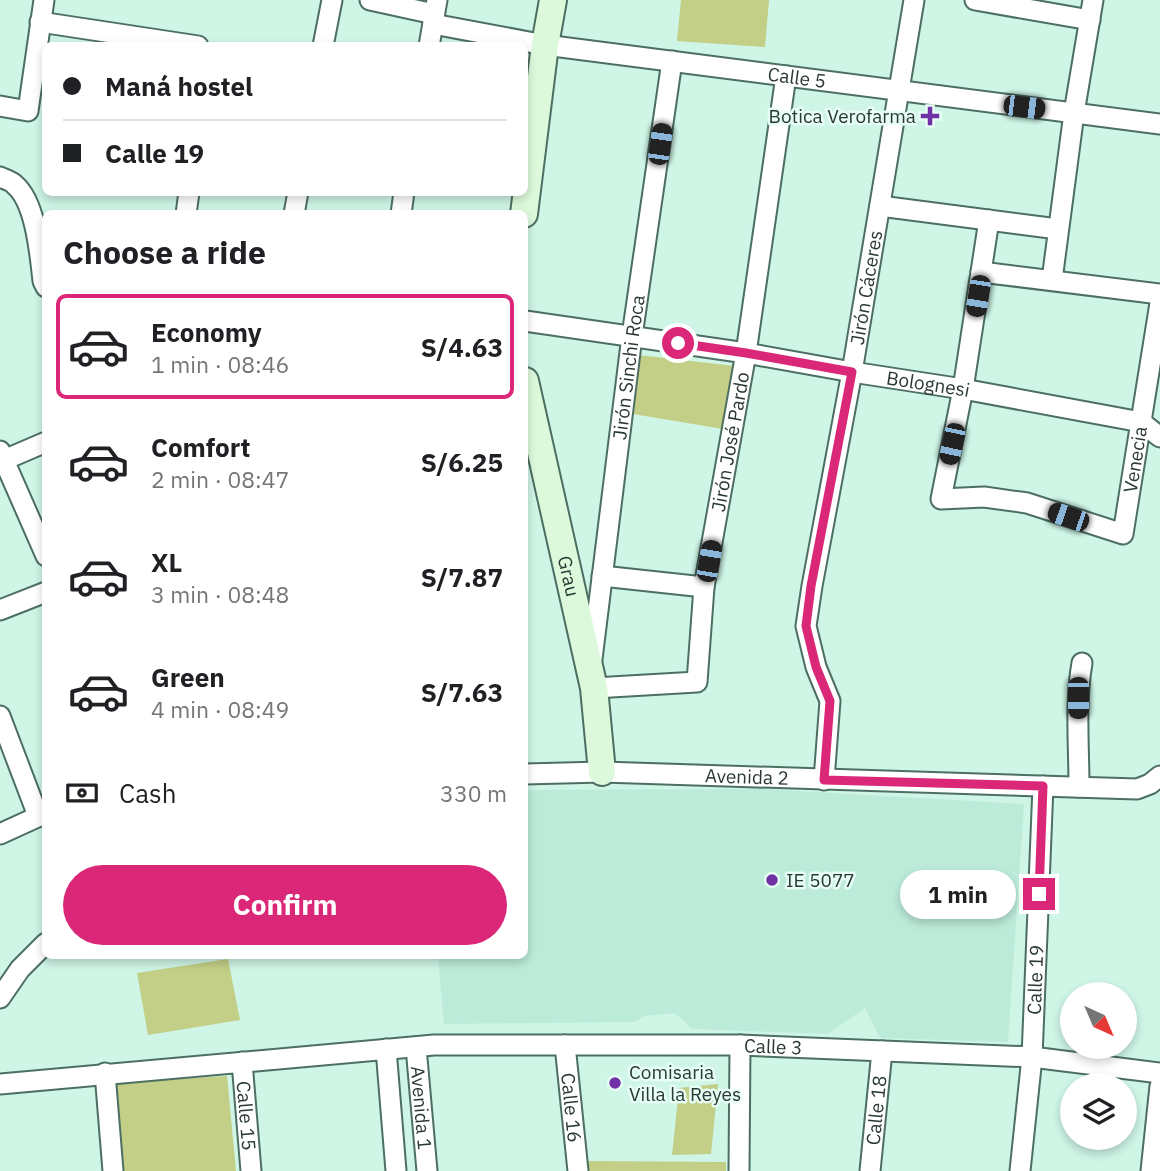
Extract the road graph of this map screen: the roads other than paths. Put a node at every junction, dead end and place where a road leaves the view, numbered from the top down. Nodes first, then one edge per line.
1 (44, 0) edge
2 (332, 0) edge
3 (370, 0) edge
4 (553, 0) edge
5 (914, 0) edge
6 (975, 0) edge
7 (1020, 3) edge
8 (1092, 10) edge
9 (435, 12) edge
10 (40, 22) junction
11 (172, 42) edge
12 (324, 42) edge
13 (430, 42) edge
14 (545, 45) junction
15 (672, 61) junction
16 (786, 76) junction
17 (899, 91) junction
18 (0, 106) edge
19 (1074, 113) junction
20 (1160, 124) edge
21 (0, 177) edge
22 (528, 182) edge
23 (880, 206) junction
24 (989, 220) junction
25 (1058, 229) junction
26 (981, 272) junction
27 (42, 273) edge
28 (1052, 281) junction
29 (1160, 294) edge
30 (1160, 303) edge
31 (528, 321) edge
32 (632, 336) junction
33 (746, 353) junction
34 (852, 372) junction
35 (963, 389) junction
36 (528, 394) edge
37 (1141, 422) junction
38 (1160, 437) edge
39 (42, 443) edge
40 (2, 455) edge
41 (42, 547) edge
42 (602, 576) junction
43 (704, 587) junction
44 (42, 594) edge
45 (0, 610) edge
46 (1082, 663) dead end
47 (592, 681) junction
48 (0, 716) edge
49 (601, 772) junction
50 (528, 775) edge
51 (1160, 776) edge
52 (824, 780) junction
53 (1043, 786) junction
54 (1079, 787) junction
55 (42, 815) edge
56 (0, 834) edge
57 (42, 947) edge
58 (0, 998) edge
59 (565, 1045) junction
60 (740, 1045) junction
61 (416, 1047) junction
62 (386, 1049) junction
63 (881, 1051) junction
64 (1032, 1057) junction
65 (242, 1062) junction
66 (105, 1073) junction
67 (1160, 1073) edge
68 (0, 1084) edge
69 (1160, 1086) edge
70 (113, 1171) edge
71 (251, 1171) edge
72 (396, 1171) edge
73 (427, 1171) edge
74 (578, 1171) edge
75 (740, 1171) edge
76 (870, 1171) edge
77 (1020, 1171) edge
78 (1151, 1171) edge

1 - 10 street
2 - 12 street
3 - 9 street, Calle 5
4 - 14 street
5 - 17 street, Jirón Cáceres
6 - 7 street
7 - 8 street
8 - 19 street
9 - 13 street
9 - 14 street, Calle 5
10 - 11 street
10 - 18 street
14 - 15 street, Calle 5
14 - 22 street
15 - 16 street, Calle 5
15 - 32 street, Jirón Sinchi Roca
16 - 17 street, Calle 5
16 - 33 street, Jirón José Pardo
17 - 19 street, Calle 5
17 - 23 street, Jirón Cáceres
19 - 20 street, Calle 5
19 - 25 street
21 - 27 street
23 - 24 street
23 - 34 street, Jirón Cáceres
24 - 25 street
24 - 26 street
25 - 28 street
26 - 28 street
26 - 35 street
28 - 29 street
30 - 37 street, Venecia
31 - 32 street, Bolognesi
32 - 33 street, Bolognesi
32 - 42 street, Jirón Sinchi Roca
33 - 34 street, Bolognesi
33 - 43 street, Jirón José Pardo
34 - 35 street, Bolognesi
34 - 52 street, Jirón Cáceres
35 - 37 street, Bolognesi
35 - 37 street, Venecia
36 - 47 street, Grau
37 - 38 street, Bolognesi
39 - 40 street
40 - 41 street
42 - 43 street
42 - 47 street, Jirón Sinchi Roca
43 - 47 street, Jirón José Pardo
44 - 45 street
46 - 54 street
47 - 49 street, Grau
48 - 55 street
49 - 50 street, Avenida 2
49 - 52 street, Avenida 2
51 - 54 street, Avenida 2
52 - 53 street, Avenida 2
53 - 54 street, Avenida 2
53 - 64 street, Calle 19
55 - 56 street
57 - 58 street
59 - 60 street, Calle 3
59 - 61 street, Calle 3
59 - 74 street, Calle 16
60 - 63 street, Calle 3
60 - 75 street
61 - 62 street, Calle 3
61 - 73 street, Avenida 1
62 - 65 street, Calle 3
62 - 72 street, Avenida 1
63 - 64 street, Calle 3
63 - 76 street, Calle 18
64 - 67 street, Calle 3
64 - 77 street, Calle 19
65 - 66 street, Calle 3
65 - 71 street, Calle 15
66 - 68 street, Calle 3
66 - 70 street
69 - 78 street

